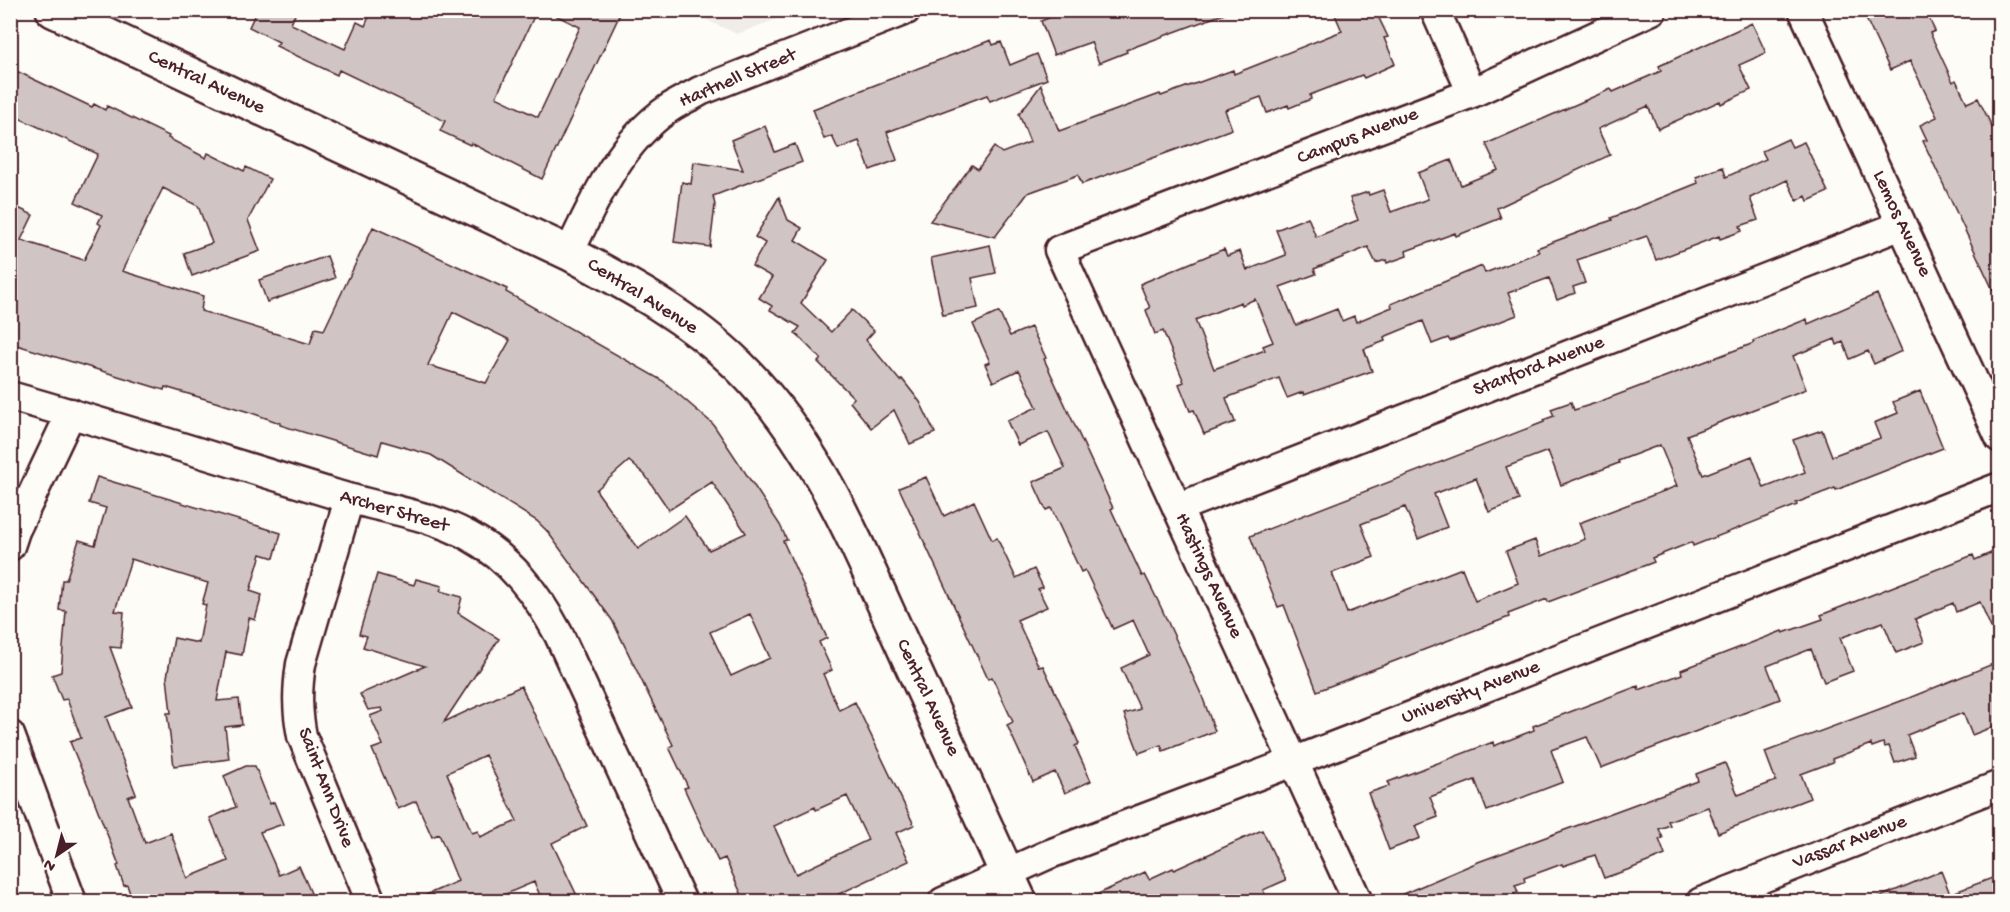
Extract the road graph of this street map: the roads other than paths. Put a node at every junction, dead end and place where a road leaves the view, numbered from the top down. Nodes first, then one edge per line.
1 (53, 10) edge
2 (906, 10) edge
3 (1436, 10) edge
4 (1652, 10) edge
5 (1803, 10) edge
6 (86, 18) edge
7 (1473, 93) junction
8 (1902, 225) junction
9 (1059, 250) joint
10 (569, 253) junction
11 (10, 396) edge
12 (71, 413) junction
13 (2000, 438) edge
14 (2000, 487) edge
15 (349, 499) junction
16 (1177, 508) junction
17 (10, 546) edge
18 (10, 735) edge
19 (1293, 762) junction
20 (2000, 785) edge
21 (1013, 887) edge
22 (72, 902) edge
23 (371, 902) edge
24 (682, 902) edge
25 (943, 902) edge
26 (1358, 902) edge
27 (1701, 902) edge

1 - 6 street, Central Avenue
2 - 10 street, Hartnell Street
3 - 7 street
4 - 7 street, Campus Avenue
5 - 8 street, Lemos Avenue
6 - 10 street, Central Avenue
7 - 9 street, Campus Avenue
8 - 13 street, Lemos Avenue
8 - 16 street, Stanford Avenue
9 - 16 street, Hastings Avenue
10 - 21 street, Central Avenue
11 - 12 street, Archer Street
12 - 15 street, Archer Street
12 - 17 street
14 - 19 street, University Avenue
15 - 23 street, Saint Ann Drive
15 - 24 street, Archer Street
16 - 19 street, Hastings Avenue
18 - 22 street
19 - 21 street, University Avenue
19 - 26 street, Hastings Avenue
20 - 27 street, Vassar Avenue
21 - 25 street, University Avenue

